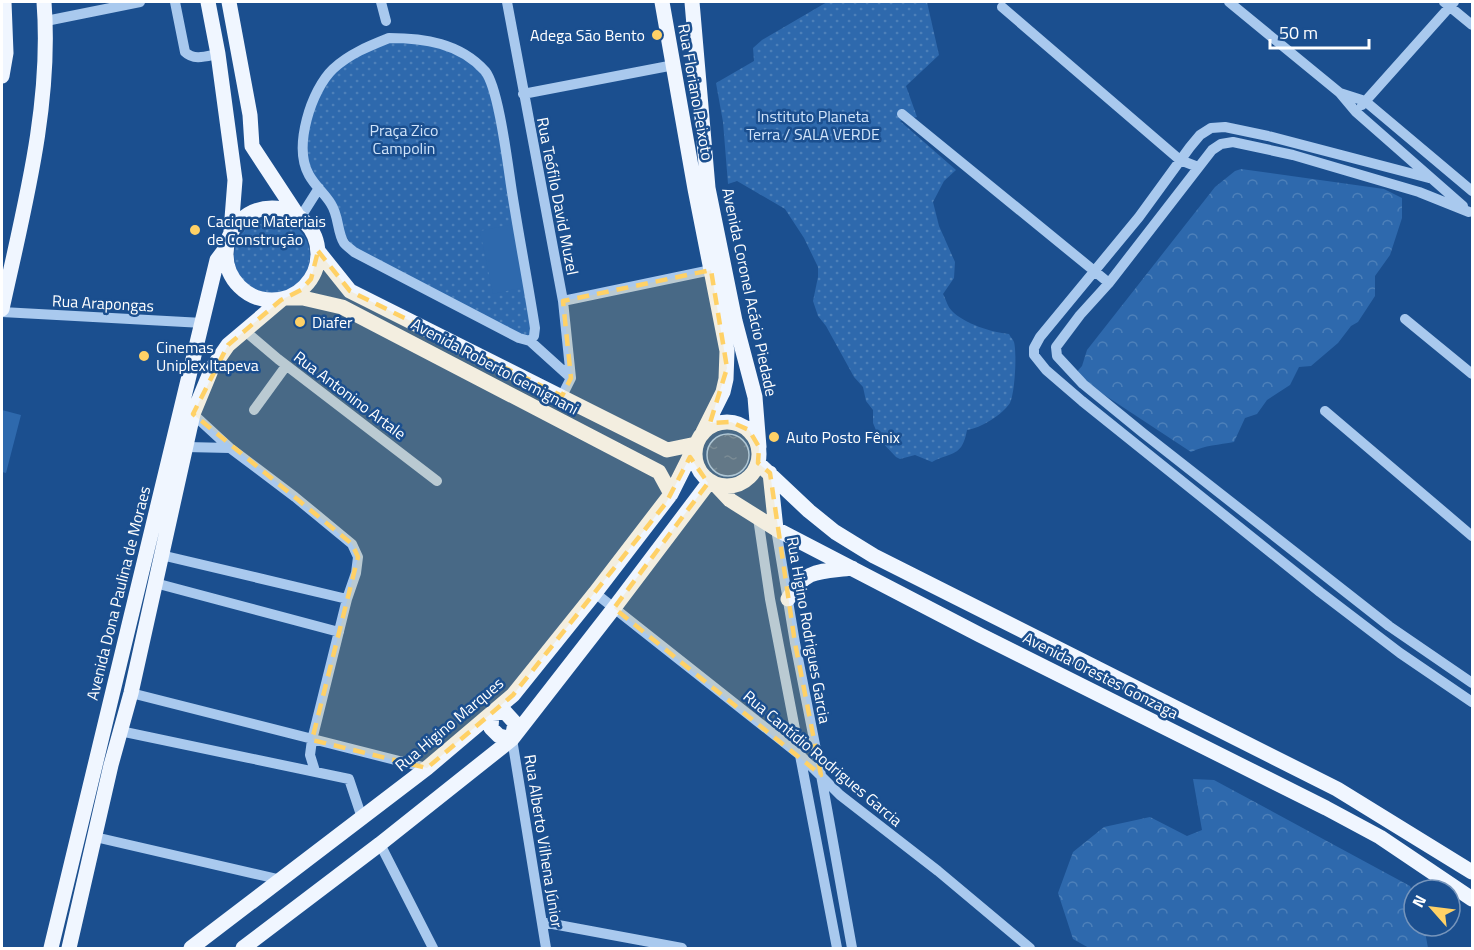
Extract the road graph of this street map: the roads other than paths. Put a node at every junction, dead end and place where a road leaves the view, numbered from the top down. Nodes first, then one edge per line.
1 (4, 2) edge
2 (44, 2) edge
3 (140, 2) edge
4 (175, 2) edge
5 (207, 2) edge
6 (230, 2) edge
7 (381, 2) edge
8 (507, 2) edge
9 (662, 2) edge
10 (692, 2) edge
11 (1228, 2) edge
12 (1449, 3) edge
13 (1002, 7) dead end
14 (46, 21) junction
15 (386, 21) dead end
16 (1473, 25) edge
17 (218, 54) junction
18 (674, 65) junction
19 (2, 76) edge
20 (1340, 93) junction
21 (523, 94) junction
22 (1365, 101) junction
23 (1356, 112) junction
24 (902, 114) dead end
25 (1180, 160) junction
26 (1198, 167) junction
27 (1429, 178) junction
28 (319, 188) junction
29 (1473, 191) edge
30 (1471, 214) edge
31 (299, 217) junction
32 (231, 231) junction
33 (226, 248) junction
34 (318, 251) junction
35 (711, 270) junction
36 (1095, 271) junction
37 (1109, 283) junction
38 (284, 299) junction
39 (564, 301) junction
40 (2, 310) edge
41 (1405, 319) dead end
42 (203, 323) junction
43 (245, 331) junction
44 (530, 341) junction
45 (286, 366) junction
46 (1473, 374) edge
47 (571, 378) junction
48 (562, 396) junction
49 (254, 410) dead end
50 (1325, 411) dead end
51 (193, 414) junction
52 (700, 438) junction
53 (186, 447) junction
54 (759, 447) junction
55 (230, 448) junction
56 (764, 468) junction
57 (437, 481) dead end
58 (712, 483) junction
59 (671, 494) junction
60 (758, 518) junction
61 (776, 529) junction
62 (1473, 536) edge
63 (161, 555) junction
64 (852, 568) junction
65 (155, 584) junction
66 (595, 593) junction
67 (347, 599) junction
68 (788, 599) junction
69 (614, 608) junction
70 (339, 632) junction
71 (1473, 683) edge
72 (131, 693) junction
73 (1473, 702) edge
74 (492, 713) junction
75 (120, 731) junction
76 (512, 739) junction
77 (312, 740) junction
78 (801, 755) junction
79 (427, 768) junction
80 (315, 771) junction
81 (822, 775) junction
82 (362, 818) junction
83 (95, 837) junction
84 (380, 844) junction
85 (1473, 872) edge
86 (282, 880) junction
87 (1473, 899) edge
88 (542, 922) junction
89 (51, 948) edge
90 (69, 948) edge
91 (191, 948) edge
92 (243, 948) edge
93 (433, 948) edge
94 (546, 948) edge
95 (682, 948) edge
96 (837, 948) edge
97 (852, 948) edge
98 (1030, 948) edge

1 - 19 main road
2 - 14 main road
3 - 14 street
4 - 17 street
5 - 17 main road
6 - 31 main road
7 - 15 street
8 - 21 street, Rua Teófilo David Muzel
9 - 18 main road, Rua Floriano Peixoto
10 - 54 main road, Avenida Coronel Acácio Piedade
11 - 20 street
12 - 16 street
12 - 22 street
13 - 25 street
14 - 40 main road
17 - 32 main road
18 - 21 street
18 - 35 main road, Rua Floriano Peixoto
20 - 22 street
20 - 23 street
21 - 39 street, Rua Teófilo David Muzel
22 - 23 street
22 - 29 street
23 - 27 street
24 - 36 street
25 - 26 street
25 - 27 street
25 - 36 street
26 - 30 street
26 - 37 street
27 - 30 street
28 - 31 street
28 - 44 street
28 - 44 street
31 - 32 main road
31 - 34 main road
32 - 33 main road
33 - 38 main road
33 - 42 main road, Avenida Dona Paulina de Moraes
34 - 38 main road
34 - 48 main road, Avenida Roberto Gemignani
35 - 39 street
35 - 52 main road, Rua Floriano Peixoto
36 - 37 street
36 - 73 street
37 - 71 street
38 - 43 main road, Avenida Dona Paulina de Moraes
38 - 59 main road, Avenida Roberto Gemignani
39 - 47 street, Rua Teófilo David Muzel
40 - 42 street, Rua Arapongas
41 - 46 street
42 - 89 main road, Avenida Dona Paulina de Moraes
43 - 45 street, Rua Antonino Artale
43 - 51 main road, Avenida Dona Paulina de Moraes
44 - 47 street
45 - 49 street
45 - 57 street, Rua Antonino Artale
47 - 48 street
48 - 52 main road, Avenida Roberto Gemignani
50 - 62 street
51 - 53 main road, Avenida Dona Paulina de Moraes
51 - 55 street
52 - 54 main road
52 - 58 main road
52 - 59 main road, Rua Higino Marques
53 - 55 street
53 - 63 main road, Avenida Dona Paulina de Moraes
54 - 56 main road
55 - 67 street
56 - 58 main road
56 - 61 main road
56 - 85 main road, Avenida Orestes Gonzaga
58 - 60 main road, Avenida Orestes Gonzaga
58 - 69 main road
59 - 66 main road, Rua Higino Marques
60 - 61 main road, Avenida Orestes Gonzaga
60 - 78 street, Rua Higino Rodrigues Garcia
61 - 64 main road, Avenida Orestes Gonzaga
61 - 68 street, Rua Higino Rodrigues Garcia
63 - 65 main road, Avenida Dona Paulina de Moraes
63 - 67 street
64 - 68 main road
64 - 87 main road, Avenida Orestes Gonzaga
65 - 70 street
65 - 72 main road, Avenida Dona Paulina de Moraes
66 - 69 street, Rua Cantídio Rodrigues Garcia
66 - 74 main road, Rua Higino Marques
67 - 70 street
68 - 81 street, Rua Higino Rodrigues Garcia
69 - 76 main road
69 - 78 street, Rua Cantídio Rodrigues Garcia
70 - 77 street
72 - 75 main road, Avenida Dona Paulina de Moraes
72 - 77 street
74 - 76 main road
74 - 79 main road, Rua Higino Marques
75 - 80 street
75 - 83 main road, Avenida Dona Paulina de Moraes
76 - 84 main road
76 - 88 street, Rua Alberto Vilhena Júnior
77 - 79 street
77 - 80 street
78 - 81 street, Rua Cantídio Rodrigues Garcia
78 - 96 street, Rua Higino Rodrigues Garcia
79 - 82 main road, Rua Higino Marques
80 - 82 street
81 - 97 street, Rua Higino Rodrigues Garcia
81 - 98 street, Rua Cantídio Rodrigues Garcia
82 - 86 main road, Rua Higino Marques
83 - 86 street
83 - 90 main road, Avenida Dona Paulina de Moraes
84 - 92 main road
84 - 93 street
86 - 91 main road, Rua Higino Marques
88 - 94 street, Rua Alberto Vilhena Júnior
88 - 95 street

